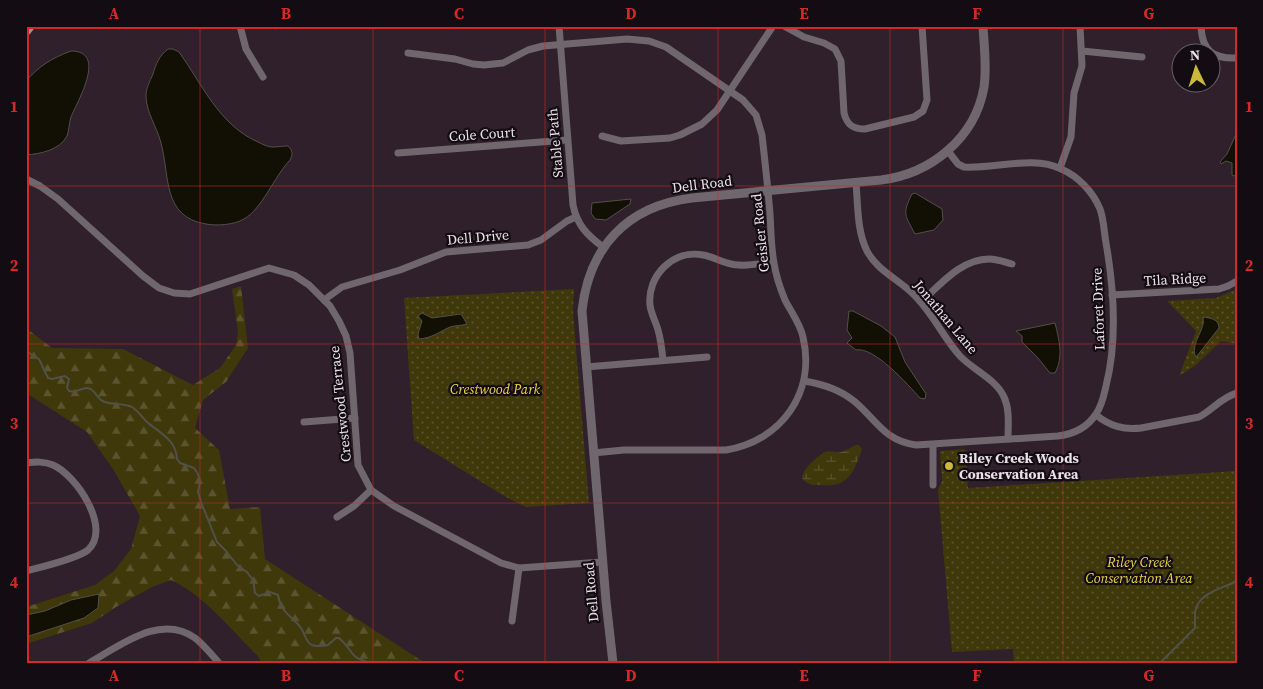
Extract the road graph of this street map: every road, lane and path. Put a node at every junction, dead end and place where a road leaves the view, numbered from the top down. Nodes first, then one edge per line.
1 (30, 26) edge
2 (240, 26) edge
3 (558, 26) edge
4 (773, 26) edge
5 (784, 26) edge
6 (922, 26) edge
7 (983, 26) edge
8 (1080, 26) edge
9 (1200, 26) edge
10 (26, 31) edge
11 (560, 44) junction
12 (1082, 51) junction
13 (408, 53) dead end
14 (1142, 57) dead end
15 (1237, 58) edge
16 (264, 77) dead end
17 (730, 90) junction
18 (602, 136) dead end
19 (567, 140) junction
20 (948, 151) junction
21 (398, 152) dead end
22 (1060, 168) junction
23 (26, 180) edge
24 (856, 184) junction
25 (768, 191) junction
26 (576, 217) junction
27 (603, 247) junction
28 (774, 262) junction
29 (1012, 264) dead end
30 (1237, 281) edge
31 (1112, 294) junction
32 (324, 300) junction
33 (921, 302) junction
34 (707, 357) dead end
35 (663, 360) junction
36 (586, 368) junction
37 (804, 380) junction
38 (1237, 393) edge
39 (1096, 416) junction
40 (355, 418) junction
41 (304, 422) dead end
42 (1008, 439) junction
43 (933, 445) junction
44 (593, 452) junction
45 (26, 464) edge
46 (933, 485) dead end
47 (371, 490) junction
48 (337, 517) dead end
49 (602, 562) junction
50 (519, 568) junction
51 (26, 571) edge
52 (512, 621) dead end
53 (89, 663) edge
54 (219, 663) edge
55 (613, 663) edge

1 - 10 main road
2 - 16 street
3 - 11 street, Stable Path
4 - 17 street
5 - 6 street
7 - 20 street, Dell Road
8 - 12 street
9 - 15 street
11 - 13 street, Geisler Road
11 - 17 street, Geisler Road
11 - 19 street, Stable Path
12 - 14 street
12 - 22 street
17 - 18 street
17 - 25 street, Geisler Road
19 - 21 street, Cole Court
19 - 26 street, Stable Path
20 - 22 street, Laforet Drive
20 - 24 street, Dell Road
22 - 31 street, Laforet Drive
23 - 32 street, Crestwood Terrace
24 - 25 street, Dell Road
24 - 33 street, Jonathan Lane
25 - 27 street, Dell Road
25 - 28 street, Geisler Road
26 - 27 street, Stable Path
26 - 32 street, Dell Drive
27 - 36 street, Dell Road
28 - 35 street
28 - 37 street, Geisler Road
29 - 33 street
30 - 31 street, Tila Ridge
31 - 39 street, Laforet Drive
32 - 40 street, Crestwood Terrace
33 - 42 street, Jonathan Lane
34 - 35 street
35 - 36 street
36 - 44 street, Dell Road
37 - 43 street
37 - 44 street, Geisler Road
38 - 39 street
39 - 42 street
40 - 41 street
40 - 47 street, Crestwood Terrace
42 - 43 street
43 - 46 street
44 - 49 street, Dell Road
45 - 51 street
47 - 48 street
47 - 50 street, Crestwood Terrace
49 - 50 street, Crestwood Terrace
49 - 55 street, Dell Road
50 - 52 street
53 - 54 street

